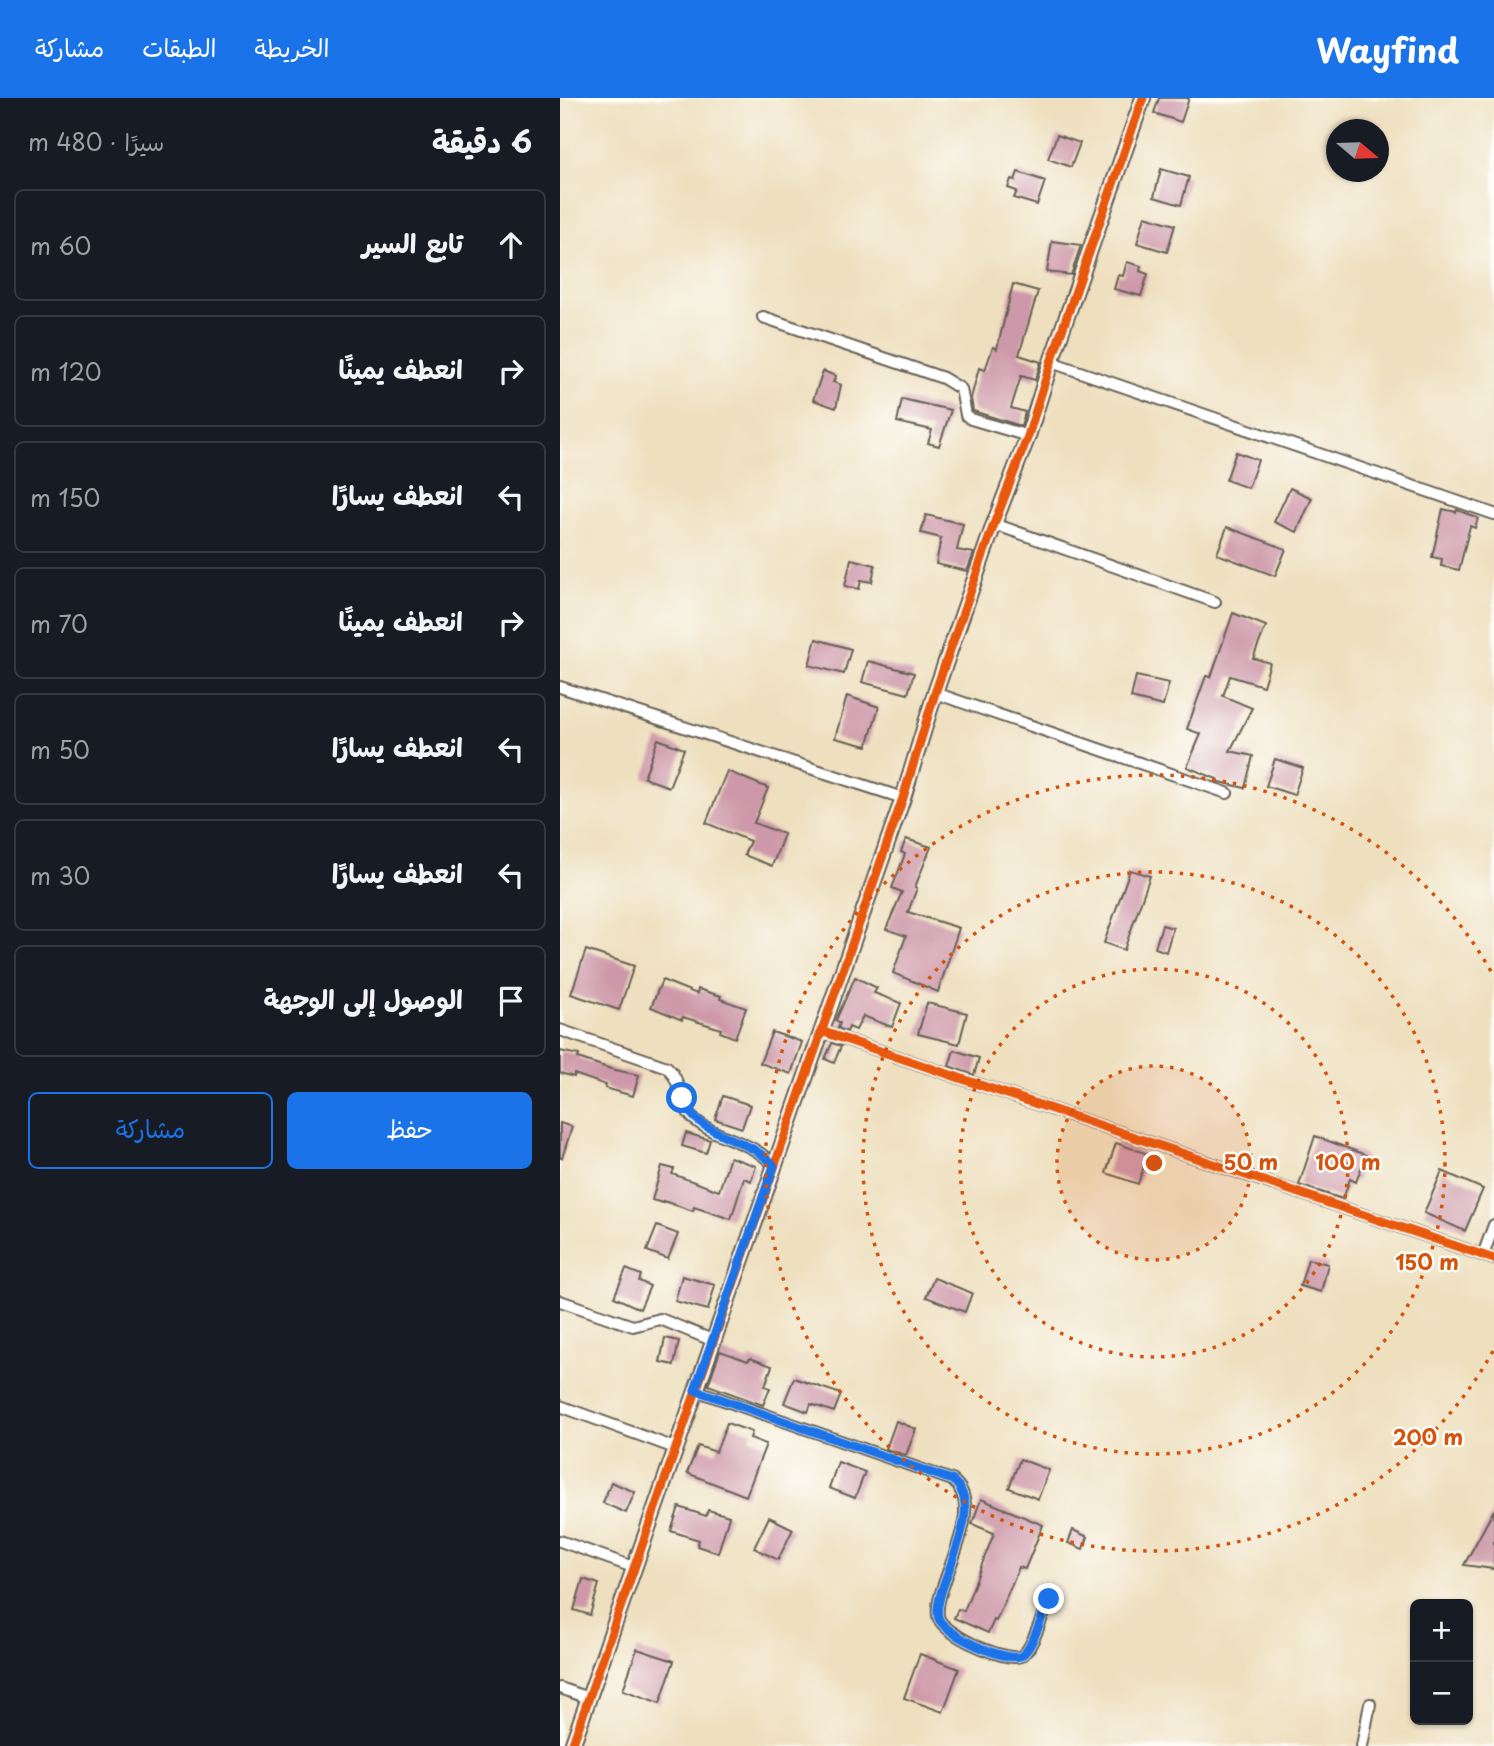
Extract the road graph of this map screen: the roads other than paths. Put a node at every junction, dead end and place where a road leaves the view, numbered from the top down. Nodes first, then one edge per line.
1 (1143, 98) edge
2 (763, 317) dead end
3 (1051, 362) junction
4 (1028, 436) junction
5 (1494, 514) edge
6 (994, 524) junction
7 (1215, 602) dead end
8 (560, 687) edge
9 (935, 693) junction
10 (1227, 793) dead end
11 (903, 798) junction
12 (560, 1030) edge
13 (821, 1031) junction
14 (774, 1166) junction
15 (1494, 1225) edge
16 (1489, 1257) edge
17 (560, 1301) edge
18 (712, 1340) junction
19 (695, 1390) junction
20 (560, 1406) edge
21 (675, 1448) junction
22 (560, 1541) edge
23 (633, 1567) junction
24 (1049, 1599) dead end
25 (560, 1688) edge
26 (588, 1698) junction
27 (1370, 1704) dead end
28 (572, 1746) edge
29 (1362, 1746) edge

1 - 3 street
2 - 4 street
3 - 4 street
3 - 5 street
4 - 6 street
6 - 7 street
6 - 9 street
8 - 11 street
9 - 10 street
9 - 11 street
11 - 13 street
12 - 14 street
13 - 14 street
13 - 16 street
14 - 18 street
15 - 16 street
17 - 18 street
18 - 19 street
19 - 21 street
19 - 24 street
20 - 21 street
21 - 23 street
22 - 23 street
23 - 26 street
25 - 26 street
26 - 28 street
27 - 29 street

